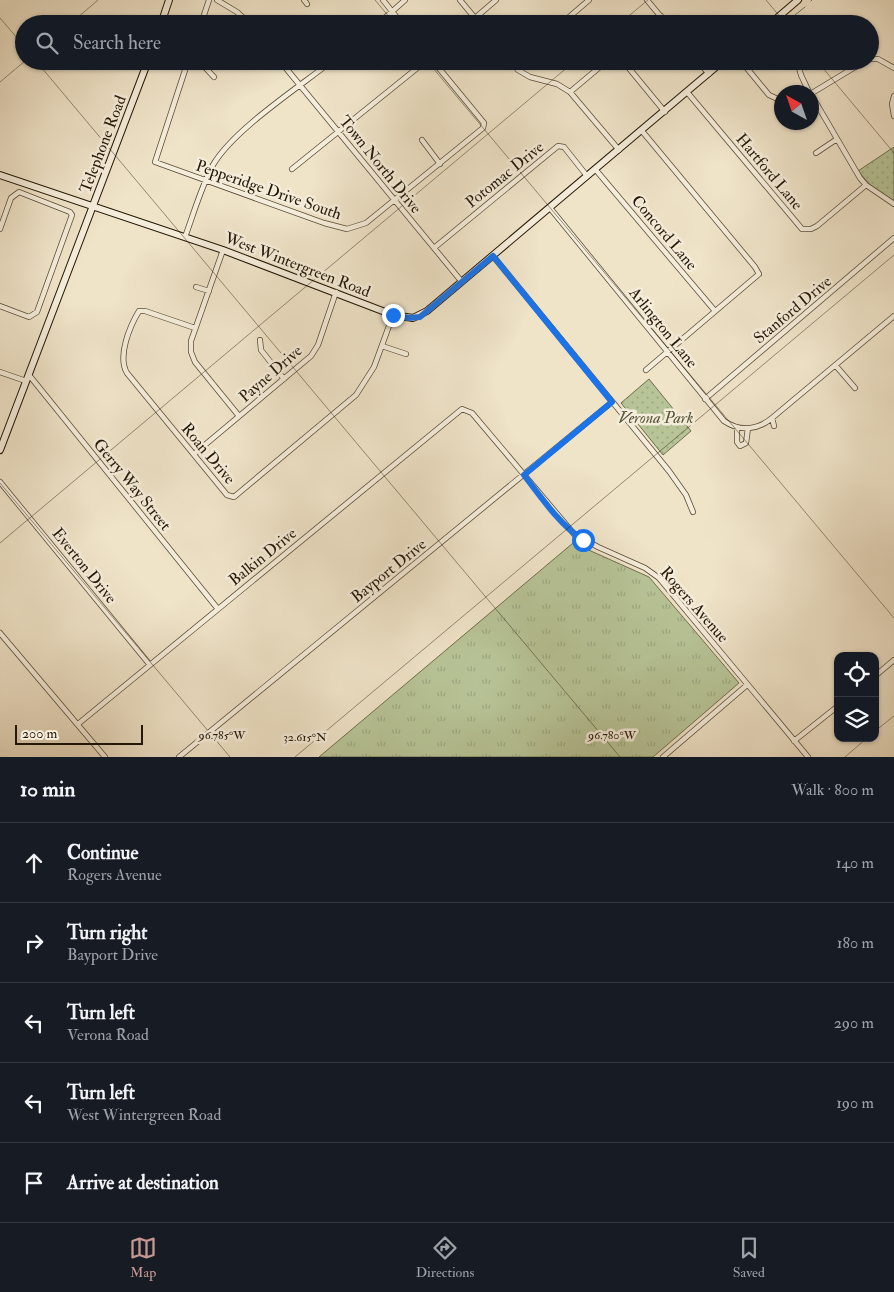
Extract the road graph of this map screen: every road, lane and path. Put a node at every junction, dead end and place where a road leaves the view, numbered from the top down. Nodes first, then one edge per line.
1 (169, 0) edge
2 (209, 0) edge
3 (217, 0) edge
4 (383, 0) edge
5 (405, 0) edge
6 (460, 0) edge
7 (496, 0) edge
8 (589, 0) edge
9 (648, 0) edge
10 (798, 0) edge
11 (393, 12) junction
12 (782, 14) edge
13 (165, 15) edge
14 (204, 15) edge
15 (240, 15) edge
16 (389, 15) edge
17 (395, 15) edge
18 (472, 15) edge
19 (478, 15) edge
20 (572, 15) edge
21 (660, 15) edge
22 (879, 60) edge
23 (894, 68) edge
24 (145, 70) edge
25 (185, 70) edge
26 (207, 70) edge
27 (287, 70) edge
28 (320, 70) edge
29 (415, 70) edge
30 (440, 70) edge
31 (522, 70) edge
32 (596, 70) edge
33 (630, 70) edge
34 (706, 70) edge
35 (713, 70) edge
36 (748, 70) edge
37 (801, 70) edge
38 (850, 70) edge
39 (709, 74) junction
40 (214, 77) dead end
41 (807, 85) edge
42 (300, 86) junction
43 (819, 89) edge
44 (570, 92) junction
45 (687, 92) junction
46 (894, 96) edge
47 (774, 97) edge
48 (819, 108) edge
49 (665, 112) junction
50 (894, 116) edge
51 (642, 131) junction
52 (338, 132) junction
53 (836, 139) junction
54 (422, 140) dead end
55 (619, 150) junction
56 (816, 153) dead end
57 (440, 164) junction
58 (292, 169) dead end
59 (595, 169) junction
60 (0, 175) edge
61 (587, 176) junction
62 (206, 181) junction
63 (866, 185) junction
64 (394, 200) junction
65 (894, 204) edge
66 (93, 208) junction
67 (550, 208) junction
68 (0, 229) edge
69 (185, 237) junction
70 (894, 238) edge
71 (434, 248) junction
72 (222, 250) junction
73 (493, 256) junction
74 (462, 282) junction
75 (196, 287) dead end
76 (209, 291) junction
77 (336, 292) junction
78 (0, 306) edge
79 (715, 311) junction
80 (393, 315) junction
81 (894, 316) edge
82 (195, 328) junction
83 (260, 340) dead end
84 (382, 346) junction
85 (667, 351) junction
86 (406, 354) dead end
87 (836, 366) junction
88 (646, 370) dead end
89 (0, 372) edge
90 (27, 378) junction
91 (284, 379) junction
92 (855, 388) dead end
93 (705, 399) junction
94 (612, 402) junction
95 (462, 409) joint
96 (239, 416) junction
97 (772, 418) junction
98 (737, 426) junction
99 (774, 426) dead end
100 (748, 428) junction
101 (2, 437) edge
102 (0, 450) edge
103 (194, 454) junction
104 (524, 475) junction
105 (0, 482) edge
106 (693, 512) dead end
107 (218, 609) junction
108 (0, 633) edge
109 (894, 660) edge
110 (150, 665) junction
111 (879, 673) edge
112 (747, 685) junction
113 (834, 709) edge
114 (78, 724) junction
115 (794, 741) junction
116 (105, 757) edge
117 (179, 757) edge
118 (663, 757) edge
119 (808, 757) edge

1 - 13 street
2 - 14 street
3 - 15 street
4 - 11 street
5 - 11 street
6 - 18 street
7 - 19 street
8 - 20 street
9 - 21 street
10 - 12 street
11 - 16 street
11 - 17 street
22 - 23 street
24 - 66 street, Telephone Road
25 - 62 street, Pepperidge Drive South
26 - 40 street
27 - 42 street, Town North Drive
28 - 42 street
29 - 52 street
30 - 57 street, Pepperidge Drive South
31 - 44 street
32 - 44 street
33 - 49 street
34 - 39 street
35 - 39 street, West Wintergreen Road
36 - 47 street
37 - 41 street
38 - 43 street
39 - 45 street, West Wintergreen Road
42 - 52 street, Town North Drive
42 - 62 street
44 - 55 street
45 - 49 street, West Wintergreen Road
45 - 63 street, Hartford Lane
46 - 50 street
48 - 53 street
49 - 51 street, West Wintergreen Road
51 - 55 street, West Wintergreen Road
51 - 79 street
52 - 58 street
52 - 64 street, Town North Drive
53 - 56 street
53 - 63 street
54 - 57 street
55 - 59 street, West Wintergreen Road
57 - 64 street, Pepperidge Drive South
59 - 61 street, West Wintergreen Road
59 - 79 street, Concord Lane
60 - 66 street, West Wintergreen Road
61 - 67 street, West Wintergreen Road
61 - 71 street, Potomac Drive
62 - 64 street, Pepperidge Drive South
62 - 69 street
63 - 65 street
64 - 71 street, Town North Drive
66 - 69 street, West Wintergreen Road
66 - 90 street
67 - 73 street, West Wintergreen Road
67 - 85 street, Arlington Lane
68 - 78 street
69 - 72 street, West Wintergreen Road
70 - 93 street, Stanford Drive
71 - 74 street, Town North Drive
72 - 76 street
72 - 77 street, West Wintergreen Road
73 - 74 street, West Wintergreen Road
73 - 94 street
74 - 80 street, West Wintergreen Road
75 - 76 street
76 - 82 street
77 - 80 street, West Wintergreen Road
77 - 91 street, Payne Drive
79 - 85 street
80 - 84 street, Roan Drive
81 - 87 street
82 - 96 street
82 - 103 street, Roan Drive
83 - 91 street
84 - 86 street
84 - 103 street, Roan Drive
85 - 88 street
85 - 93 street, Arlington Lane
87 - 92 street
87 - 97 street
89 - 90 street
90 - 101 street
90 - 107 street, Gerry Way Street
91 - 96 street, Payne Drive
93 - 98 street, Arlington Lane
94 - 104 street, Bayport Drive
94 - 106 street
95 - 104 street, Rogers Avenue
95 - 107 street, Balkin Drive
96 - 103 street, Payne Drive
97 - 99 street
97 - 100 street
98 - 100 street, Arlington Lane
98 - 100 street
101 - 102 street
104 - 112 street, Rogers Avenue
104 - 117 street, Bayport Drive
105 - 110 street, Everton Drive
107 - 110 street, Balkin Drive
108 - 114 street
109 - 111 street
110 - 114 street, Balkin Drive
112 - 115 street, Rogers Avenue
112 - 118 street
113 - 115 street
114 - 116 street
115 - 119 street, Rogers Avenue

